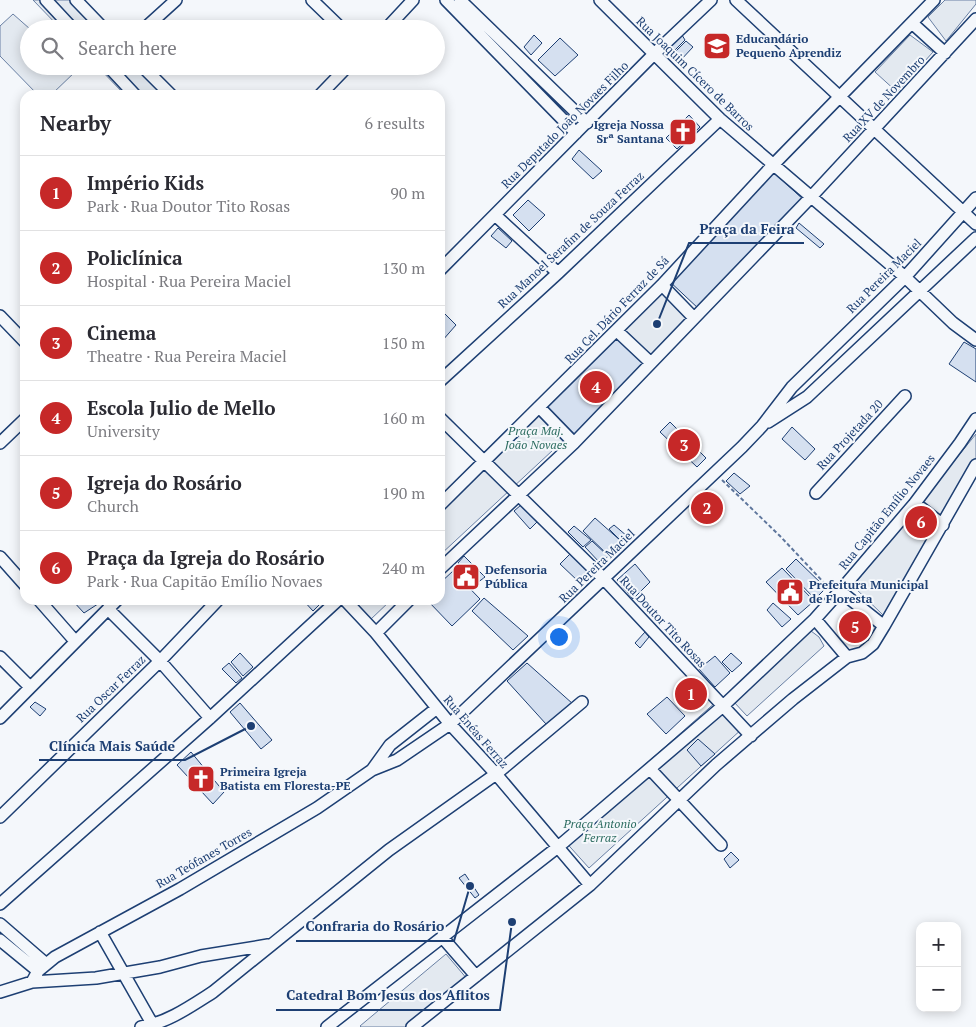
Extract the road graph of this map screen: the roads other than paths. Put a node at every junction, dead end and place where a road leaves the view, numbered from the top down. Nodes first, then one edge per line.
1 (46, 0) edge
2 (76, 0) edge
3 (176, 0) edge
4 (312, 0) edge
5 (413, 0) edge
6 (446, 0) edge
7 (460, 0) edge
8 (600, 0) edge
9 (711, 0) edge
10 (736, 0) edge
11 (934, 0) edge
12 (65, 20) edge
13 (95, 20) edge
14 (154, 20) edge
15 (333, 20) edge
16 (394, 20) edge
17 (976, 20) edge
18 (912, 23) junction
19 (502, 49) junction
20 (946, 53) junction
21 (654, 54) junction
22 (117, 75) edge
23 (151, 75) edge
24 (339, 75) edge
25 (131, 90) edge
26 (166, 90) edge
27 (325, 90) edge
28 (839, 97) junction
29 (720, 119) junction
30 (587, 123) junction
31 (874, 130) junction
32 (576, 133) junction
33 (773, 165) junction
34 (811, 197) junction
35 (976, 198) edge
36 (964, 213) junction
37 (495, 214) junction
38 (976, 224) edge
39 (976, 238) edge
40 (445, 265) edge
41 (558, 273) junction
42 (905, 277) junction
43 (662, 285) junction
44 (919, 290) junction
45 (0, 316) edge
46 (694, 318) junction
47 (617, 331) junction
48 (20, 337) edge
49 (842, 337) junction
50 (976, 340) edge
51 (856, 352) junction
52 (651, 363) junction
53 (445, 376) edge
54 (905, 396) dead end
55 (540, 408) junction
56 (976, 419) edge
57 (445, 423) edge
58 (20, 424) edge
59 (762, 426) junction
60 (574, 443) junction
61 (0, 444) edge
62 (485, 461) junction
63 (976, 465) edge
64 (816, 493) dead end
65 (518, 495) junction
66 (445, 500) edge
67 (915, 502) junction
68 (943, 525) junction
69 (0, 557) edge
70 (445, 560) edge
71 (20, 579) edge
72 (604, 579) junction
73 (838, 593) junction
74 (43, 605) edge
75 (112, 605) edge
76 (213, 605) edge
77 (333, 605) edge
78 (350, 605) edge
79 (404, 605) edge
80 (108, 609) junction
81 (814, 619) junction
82 (884, 626) junction
83 (376, 633) junction
84 (75, 641) junction
85 (847, 656) junction
86 (0, 657) edge
87 (160, 661) junction
88 (30, 686) junction
89 (582, 702) dead end
90 (723, 706) junction
91 (436, 708) junction
92 (0, 718) edge
93 (210, 718) junction
94 (450, 724) junction
95 (751, 736) junction
96 (650, 769) junction
97 (372, 770) junction
98 (496, 774) junction
99 (680, 801) junction
100 (0, 817) edge
101 (721, 845) dead end
102 (558, 847) junction
103 (590, 885) junction
104 (0, 904) edge
105 (0, 924) edge
106 (100, 932) junction
107 (442, 936) junction
108 (0, 940) edge
109 (270, 945) junction
110 (42, 967) junction
111 (123, 974) junction
112 (476, 976) junction
113 (32, 982) junction
114 (0, 992) edge
115 (342, 1015) junction
116 (149, 1026) edge
117 (327, 1027) edge
118 (348, 1027) edge
119 (412, 1027) edge

1 - 12 street
2 - 13 street
3 - 14 street
4 - 15 street
5 - 16 street
6 - 19 street
7 - 19 street
8 - 21 street, Rua Joaquim Cícero de Barros
9 - 21 street, Rua Deputado João Novaes Filho
10 - 28 street
11 - 18 street
17 - 20 street, Rua XV de Novembro
18 - 20 street
18 - 28 street
19 - 30 street
19 - 32 street
20 - 31 street, Rua XV de Novembro
21 - 29 street, Rua Joaquim Cícero de Barros
21 - 30 street, Rua Deputado João Novaes Filho
22 - 25 street
23 - 26 street
24 - 27 street
28 - 31 street
28 - 33 street
29 - 33 street, Rua Joaquim Cícero de Barros
29 - 41 street, Rua Manoel Serafim de Souza Ferraz
30 - 32 street, Rua Deputado João Novaes Filho
31 - 34 street, Rua XV de Novembro
31 - 36 street
32 - 37 street, Rua Deputado João Novaes Filho
33 - 34 street, Rua Joaquim Cícero de Barros
33 - 43 street, Rua Cel. Dário Ferraz de Sá
34 - 42 street, Rua Joaquim Cícero de Barros
34 - 46 street
35 - 36 street, Rua Pereira Maciel
36 - 38 street
36 - 42 street, Rua Pereira Maciel
37 - 40 street, Rua Deputado João Novaes Filho
37 - 41 street
39 - 44 street, Rua Pereira Maciel
41 - 53 street, Rua Manoel Serafim de Souza Ferraz
42 - 44 street, Rua Joaquim Cícero de Barros
42 - 49 street, Rua Pereira Maciel
43 - 46 street
43 - 47 street, Rua Cel. Dário Ferraz de Sá
44 - 50 street, Rua Joaquim Cícero de Barros
44 - 51 street, Rua Pereira Maciel
45 - 48 street
46 - 52 street
47 - 52 street
47 - 55 street, Rua Cel. Dário Ferraz de Sá
49 - 51 street
49 - 59 street, Rua Pereira Maciel
51 - 59 street, Rua Pereira Maciel
52 - 60 street
54 - 64 street, Rua Projetada 20
55 - 60 street
55 - 62 street, Rua Cel. Dário Ferraz de Sá
56 - 67 street, Rua Capitão Emílio Novaes
57 - 62 street, Rua Doutor Tito Rosas
58 - 61 street
59 - 72 street, Rua Pereira Maciel
60 - 65 street
62 - 65 street, Rua Doutor Tito Rosas
62 - 66 street, Rua Cel. Dário Ferraz de Sá
63 - 68 street
65 - 70 street
65 - 72 street, Rua Doutor Tito Rosas
67 - 68 street
67 - 73 street, Rua Capitão Emílio Novaes
68 - 82 street
69 - 71 street
72 - 90 street, Rua Doutor Tito Rosas
72 - 94 street, Rua Pereira Maciel
73 - 81 street, Rua Capitão Emílio Novaes
73 - 82 street
74 - 84 street
75 - 80 street
76 - 87 street, Rua Oscar Ferraz
77 - 93 street
78 - 83 street, Rua Enéas Ferraz
79 - 83 street
80 - 84 street
80 - 87 street
81 - 85 street
81 - 90 street, Rua Capitão Emílio Novaes
82 - 85 street
83 - 91 street, Rua Enéas Ferraz
84 - 88 street
85 - 95 street
86 - 88 street
87 - 93 street
87 - 100 street, Rua Oscar Ferraz
88 - 92 street
89 - 98 street
90 - 95 street, Rua Doutor Tito Rosas
90 - 96 street, Rua Capitão Emílio Novaes
91 - 94 street, Rua Enéas Ferraz
91 - 97 street
93 - 104 street
94 - 97 street, Rua Pereira Maciel
94 - 98 street, Rua Enéas Ferraz
95 - 99 street
96 - 99 street
96 - 102 street, Rua Capitão Emílio Novaes
97 - 106 street, Rua Teófanes Torres
98 - 102 street, Rua Enéas Ferraz
98 - 109 street
99 - 101 street
99 - 103 street
102 - 103 street, Rua Enéas Ferraz
102 - 107 street, Rua Capitão Emílio Novaes
103 - 112 street
105 - 110 street
106 - 110 street, Rua Teófanes Torres
106 - 111 street
107 - 112 street
107 - 115 street, Rua Capitão Emílio Novaes
108 - 110 street
109 - 111 street
109 - 116 street
110 - 113 street
111 - 113 street
111 - 116 street
112 - 119 street
113 - 114 street
115 - 117 street, Rua Capitão Emílio Novaes
115 - 118 street

